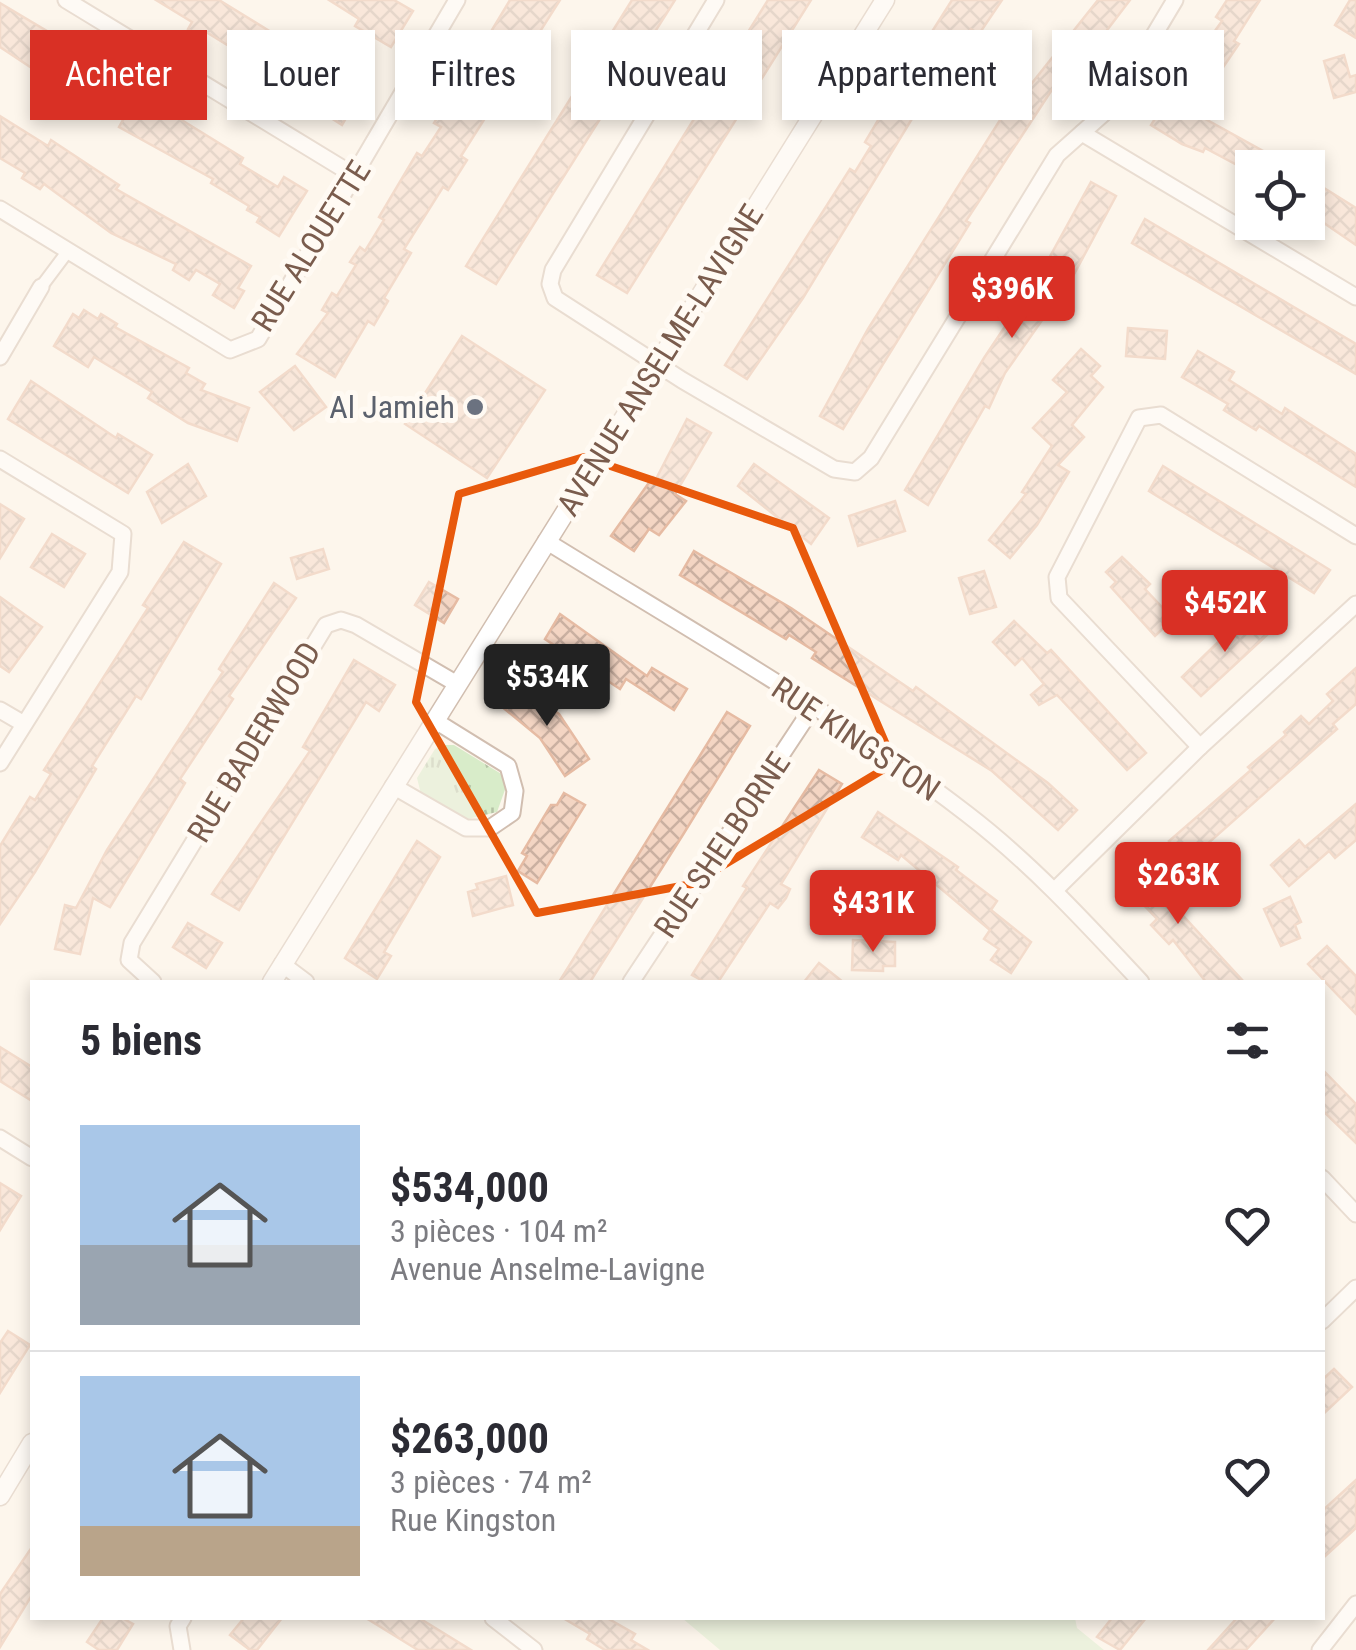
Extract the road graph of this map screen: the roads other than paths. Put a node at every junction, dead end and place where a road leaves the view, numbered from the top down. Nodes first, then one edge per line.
1 (66, 0) edge
2 (457, 0) edge
3 (716, 0) edge
4 (1176, 0) edge
5 (880, 2) edge
6 (1082, 133) junction
7 (356, 176) junction
8 (0, 209) edge
9 (68, 251) junction
10 (41, 287) joint
11 (1356, 297) edge
12 (0, 357) edge
13 (657, 364) junction
14 (0, 459) edge
15 (1356, 536) edge
16 (546, 542) junction
17 (1356, 604) edge
18 (457, 684) junction
19 (813, 707) junction
20 (0, 710) edge
21 (434, 720) junction
22 (24, 724) junction
23 (1200, 748) junction
24 (0, 763) edge
25 (393, 786) junction
26 (1055, 890) junction
27 (282, 964) junction
28 (151, 980) edge
29 (273, 980) edge
30 (303, 980) edge
31 (632, 980) edge
32 (1135, 980) edge
33 (0, 1138) edge
34 (30, 1157) edge
35 (1325, 1181) edge
36 (1356, 1214) edge
37 (1356, 1288) edge
38 (1325, 1318) edge
39 (30, 1446) edge
40 (0, 1496) edge
41 (1356, 1604) edge
42 (182, 1620) edge
43 (496, 1620) edge
44 (182, 1650) edge
45 (534, 1650) edge
46 (1320, 1650) edge

1 - 7 street
2 - 7 street, RUE ALOUETTE
3 - 13 street
4 - 6 street
5 - 13 street, AVENUE ANSELME-LAVIGNE
6 - 11 street
6 - 13 street
7 - 9 street, RUE ALOUETTE
8 - 9 street, RUE ALOUETTE
9 - 10 street
10 - 12 street
13 - 16 street, AVENUE ANSELME-LAVIGNE
14 - 22 street
15 - 23 street
16 - 18 street, AVENUE ANSELME-LAVIGNE
16 - 19 street, RUE KINGSTON
17 - 23 street
18 - 21 street, AVENUE ANSELME-LAVIGNE
18 - 28 street, RUE BADERWOOD
19 - 26 street, RUE KINGSTON
19 - 31 street, RUE SHELBORNE
20 - 22 street
21 - 25 street, AVENUE ANSELME-LAVIGNE
21 - 25 street
22 - 24 street
23 - 26 street
25 - 27 street, AVENUE ANSELME-LAVIGNE
26 - 32 street, RUE KINGSTON
27 - 29 street, AVENUE ANSELME-LAVIGNE
27 - 30 street
33 - 34 street
35 - 36 street
37 - 38 street
39 - 40 street
41 - 46 street
42 - 44 street
43 - 45 street

